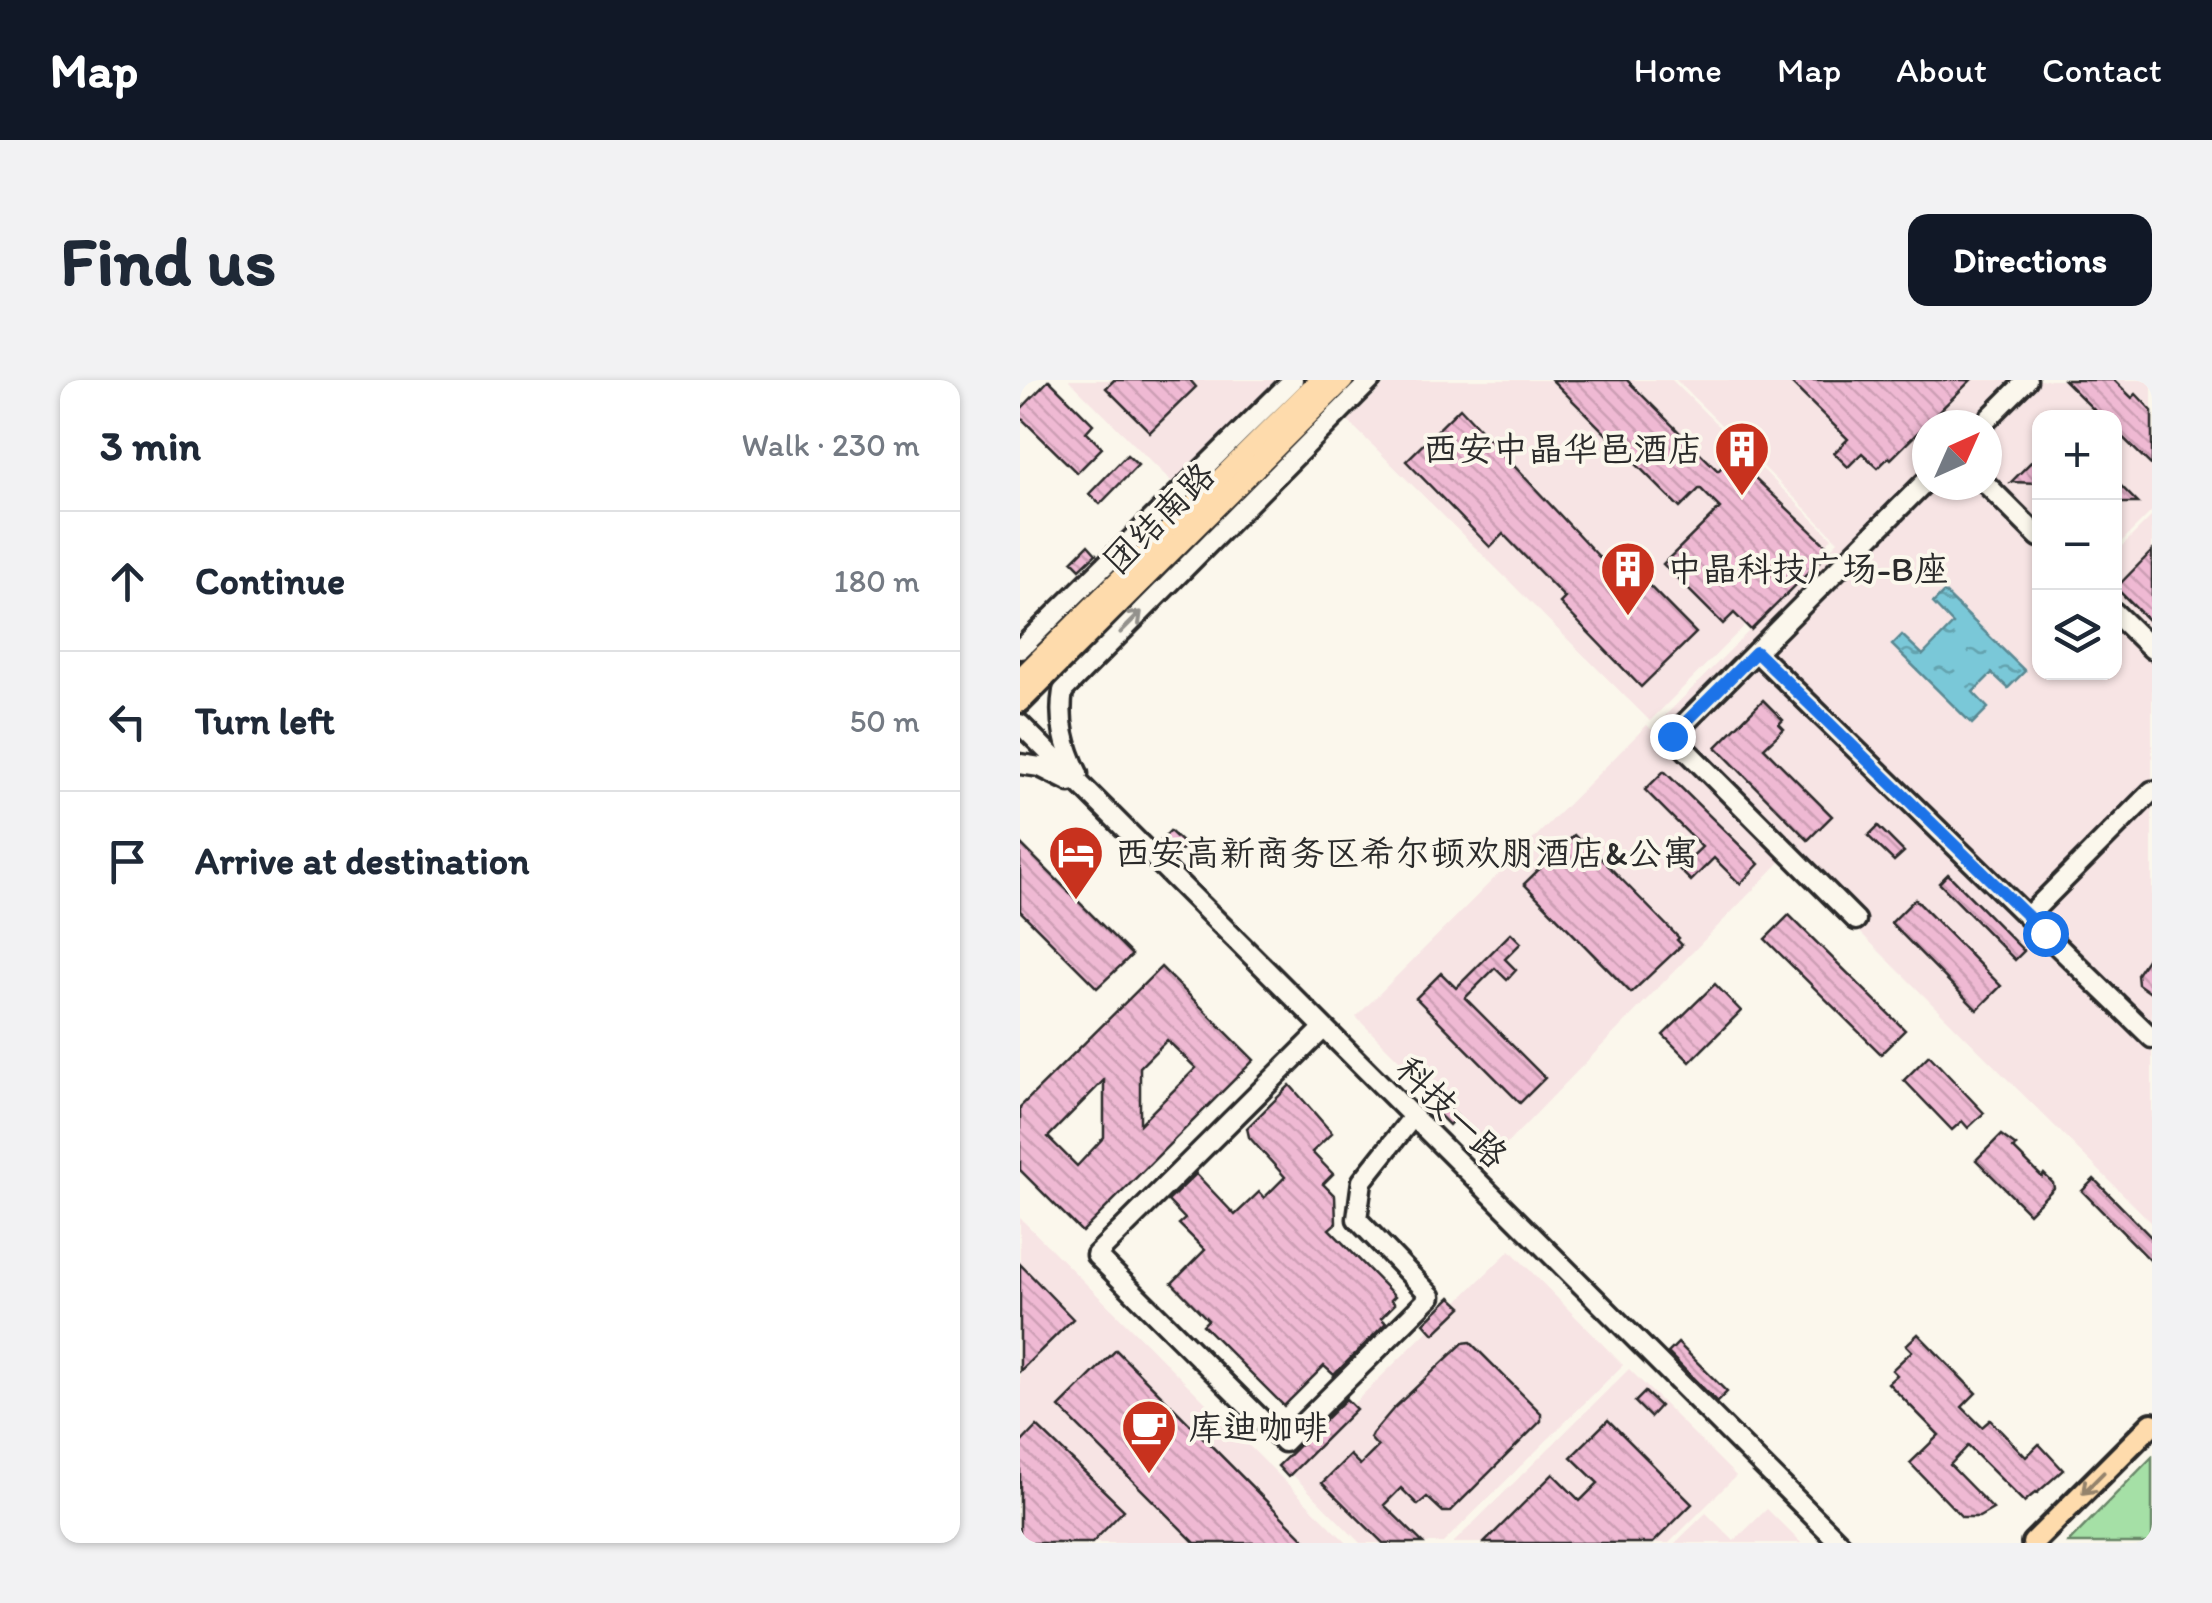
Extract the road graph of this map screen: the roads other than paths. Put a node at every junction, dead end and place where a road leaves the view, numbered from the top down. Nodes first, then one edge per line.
1 (1293, 380) edge
2 (1320, 380) edge
3 (1343, 380) edge
4 (1371, 380) edge
5 (2026, 380) edge
6 (1997, 410) edge
7 (1912, 495) edge
8 (2002, 500) edge
9 (2032, 529) edge
10 (2122, 620) edge
11 (2152, 649) edge
12 (1020, 650) edge
13 (1756, 652) junction
14 (1020, 680) edge
15 (1020, 702) edge
16 (1020, 724) edge
17 (1020, 764) edge
18 (1084, 788) junction
19 (2152, 791) edge
20 (2028, 916) junction
21 (1856, 920) dead end
22 (1323, 1029) junction
23 (2152, 1038) edge
24 (1412, 1118) junction
25 (2152, 1424) edge
26 (1840, 1543) edge
27 (2033, 1543) edge

1 - 12 street
2 - 14 main road, 团结南路
3 - 15 main road, 团结南路
18 -> 4 street
5 - 6 street
7 - 13 street
8 - 9 street
10 - 11 street
13 - 20 street
13 - 21 street
16 - 18 street, 科技一路
17 - 18 street
18 - 22 street, 科技一路
19 - 20 street
20 - 23 street
22 - 24 street, 科技一路
22 - 24 street
24 - 26 street, 科技一路
25 -> 27 main road

